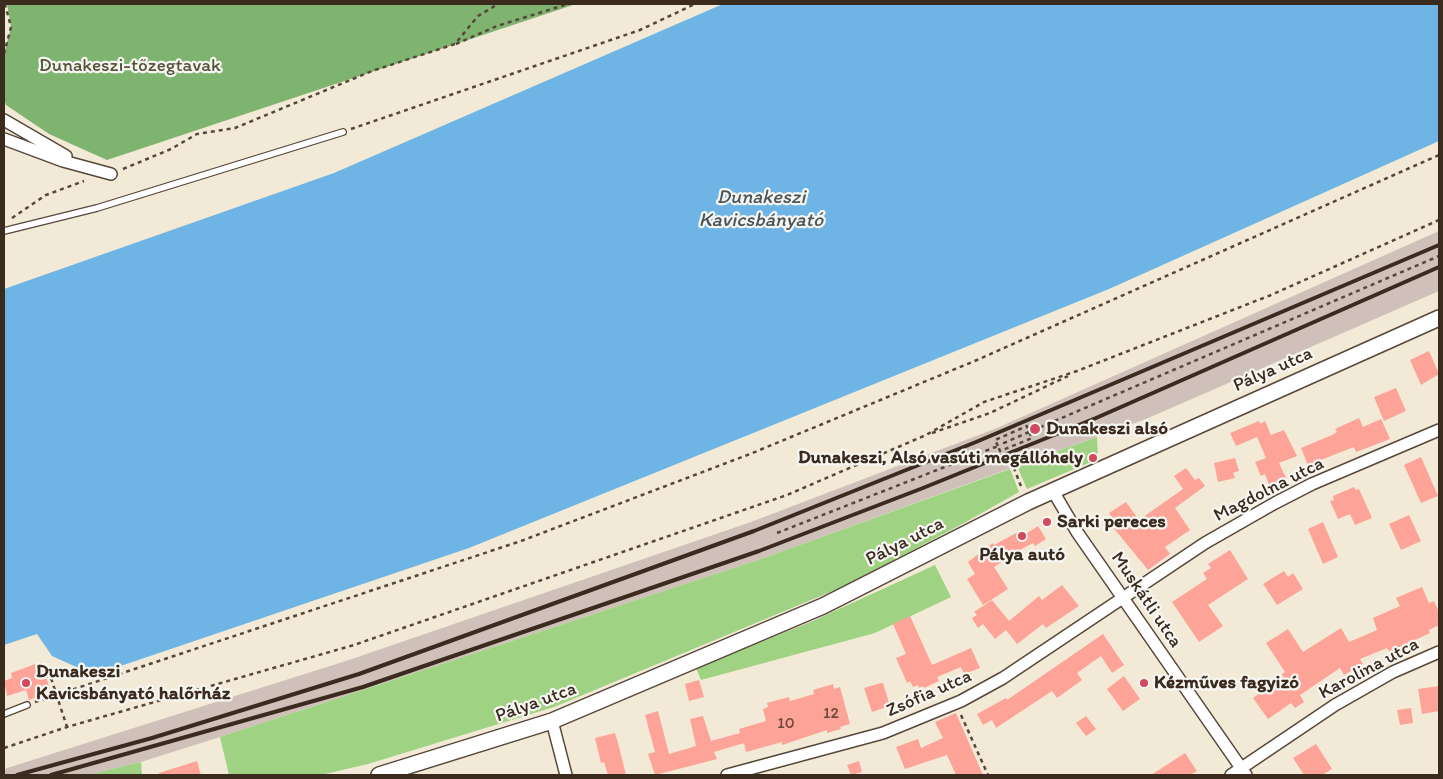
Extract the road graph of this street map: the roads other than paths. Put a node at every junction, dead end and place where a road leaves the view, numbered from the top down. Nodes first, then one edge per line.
1 (4, 120) edge
2 (343, 132) road end
3 (4, 139) edge
4 (87, 167) junction
5 (111, 174) road end
6 (4, 232) edge
7 (1439, 318) edge
8 (1439, 430) edge
9 (1053, 491) junction
10 (1124, 598) junction
11 (1439, 652) edge
12 (27, 705) road end
13 (4, 714) edge
14 (552, 721) junction
15 (1244, 772) edge
16 (378, 775) edge
17 (566, 775) edge
18 (727, 775) edge
19 (1232, 775) edge

1 - 4 street
2 - 6 lane
3 - 4 street
4 - 5 street
7 - 9 street, Pálya utca
8 - 10 street, Magdolna utca
9 - 10 street, Muskátli utca
9 - 14 street, Pálya utca
10 - 15 street, Muskátli utca
10 - 18 street, Zsófia utca
11 - 15 street, Karolina utca
12 - 13 lane
14 - 16 street, Pálya utca
14 - 17 street
15 - 19 street, Karolina utca

